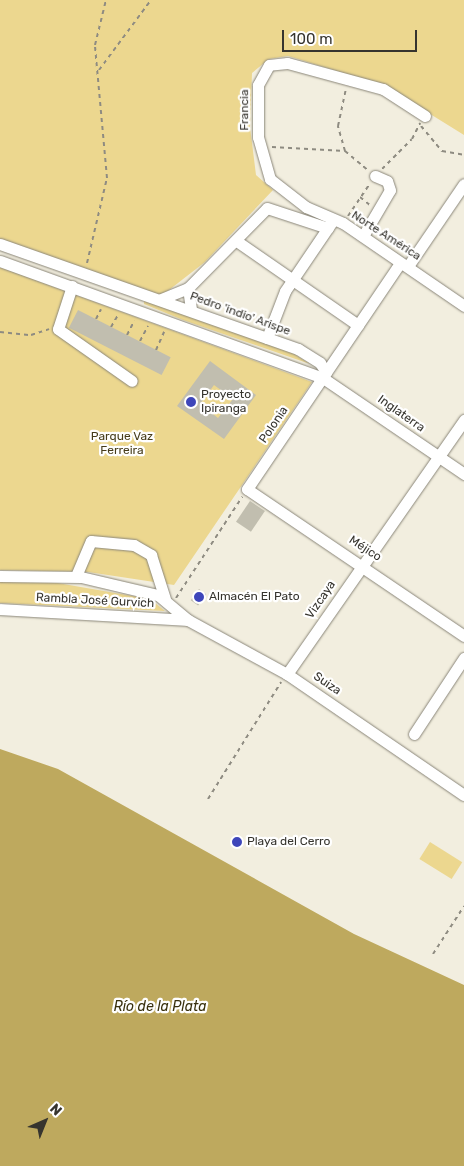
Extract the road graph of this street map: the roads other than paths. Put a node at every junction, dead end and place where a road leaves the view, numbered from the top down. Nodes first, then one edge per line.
1 (422, 120) road end
2 (268, 176) joint
3 (375, 176) road end
4 (464, 184) edge
5 (335, 224) junction
6 (363, 236) junction
7 (238, 242) junction
8 (0, 244) edge
9 (0, 261) edge
10 (404, 265) junction
11 (103, 279) junction
12 (292, 280) junction
13 (72, 286) junction
14 (188, 288) junction
15 (139, 291) junction
16 (98, 294) junction
17 (161, 299) junction
18 (464, 306) edge
19 (132, 307) junction
20 (191, 310) junction
21 (358, 325) junction
22 (267, 338) junction
23 (324, 375) junction
24 (132, 381) dead end
25 (464, 420) edge
26 (440, 457) junction
27 (464, 474) edge
28 (248, 489) joint
29 (363, 563) junction
30 (0, 576) edge
31 (76, 576) junction
32 (169, 601) junction
33 (0, 609) edge
34 (188, 620) junction
35 (464, 636) edge
36 (464, 658) edge
37 (287, 674) junction
38 (414, 734) dead end
39 (464, 795) edge

1 - 2 street, Francia
2 - 5 street, Norte América
3 - 6 street
4 - 10 street, Polonia
5 - 6 street, Norte América
5 - 7 street
5 - 12 street
6 - 10 street, Norte América
7 - 12 street
7 - 14 street
8 - 11 street, Pedro 'indio' Arispe
9 - 13 street
10 - 18 street, Norte América
10 - 21 street, Polonia
11 - 15 street, Pedro 'indio' Arispe
11 - 16 street
12 - 21 street
12 - 22 street
13 - 16 street
13 - 24 street
14 - 17 street
14 - 20 street
15 - 17 street, Pedro 'indio' Arispe
15 - 19 street
16 - 19 street
17 - 20 street, Pedro 'indio' Arispe
19 - 23 street
20 - 22 street, Pedro 'indio' Arispe
21 - 23 street, Polonia
22 - 23 street, Pedro 'indio' Arispe
23 - 26 street, Inglaterra
23 - 28 street, Polonia
25 - 26 street, Vizcaya
26 - 27 street, Inglaterra
26 - 29 street, Vizcaya
28 - 29 street, Méjico
29 - 35 street, Méjico
29 - 37 street, Vizcaya
30 - 31 street, Rambla José Gurvich
31 - 32 street, Rambla José Gurvich
31 - 32 street
32 - 34 street, Suiza
33 - 34 street, Rambla José Gurvich
34 - 37 street, Suiza
36 - 38 street
37 - 39 street, Suiza

